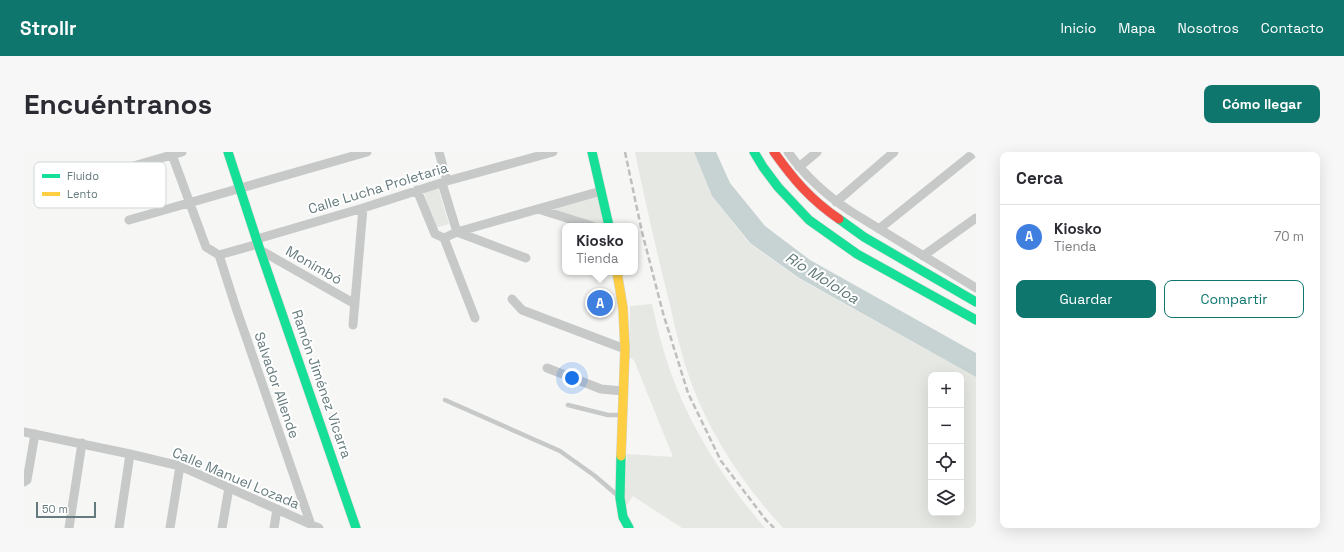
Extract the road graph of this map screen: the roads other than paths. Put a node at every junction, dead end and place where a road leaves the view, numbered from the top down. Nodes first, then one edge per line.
1 (182, 152) edge
2 (228, 152) edge
3 (367, 152) edge
4 (439, 152) edge
5 (553, 152) edge
6 (592, 152) edge
7 (754, 152) edge
8 (774, 152) edge
9 (788, 152) edge
10 (817, 152) edge
11 (894, 152) edge
12 (975, 152) edge
13 (172, 153) edge
14 (143, 162) edge
15 (799, 167) junction
16 (445, 182) junction
17 (240, 189) junction
18 (417, 190) junction
19 (601, 192) junction
20 (836, 202) junction
21 (189, 203) junction
22 (363, 208) junction
23 (538, 209) junction
24 (976, 218) edge
25 (129, 220) dead end
26 (582, 223) edge
27 (608, 223) edge
28 (879, 229) junction
29 (457, 232) junction
30 (444, 238) junction
31 (258, 244) junction
32 (219, 255) junction
33 (923, 256) junction
34 (526, 258) dead end
35 (934, 262) junction
36 (907, 263) junction
37 (618, 275) edge
38 (976, 288) edge
39 (512, 299) dead end
40 (976, 302) edge
41 (355, 304) junction
42 (475, 318) dead end
43 (976, 320) edge
44 (353, 325) dead end
45 (625, 349) junction
46 (547, 368) dead end
47 (623, 391) junction
48 (445, 400) dead end
49 (568, 405) dead end
50 (622, 415) junction
51 (24, 432) edge
52 (35, 434) junction
53 (82, 443) junction
54 (130, 454) junction
55 (180, 466) junction
56 (24, 482) edge
57 (229, 488) junction
58 (620, 498) junction
59 (277, 509) junction
60 (315, 526) edge
61 (68, 528) edge
62 (119, 528) edge
63 (170, 528) edge
64 (222, 528) edge
65 (274, 528) edge
66 (356, 528) edge
67 (629, 528) edge

1 - 13 street
2 - 17 street, Ramón Jiménez Vicarra
3 - 17 street
4 - 16 street
5 - 16 street, Calle Lucha Proletaria
6 - 19 street
7 - 43 street
8 - 36 street
9 - 15 street
10 - 15 street
11 - 20 street
12 - 28 street
13 - 14 street
13 - 21 street
15 - 20 street
16 - 18 street, Calle Lucha Proletaria
16 - 29 street
17 - 21 street
17 - 31 street, Ramón Jiménez Vicarra
18 - 22 street, Calle Lucha Proletaria
18 - 30 street
19 - 23 street
19 - 27 street
20 - 28 street
21 - 25 street
21 - 32 street
22 - 31 street, Calle Lucha Proletaria
22 - 41 street
23 - 26 street
23 - 29 street
24 - 33 street
28 - 33 street
29 - 30 street
29 - 34 street
30 - 42 street
31 - 32 street, Calle Lucha Proletaria
31 - 41 street, Monimbó
31 - 66 street, Ramón Jiménez Vicarra
32 - 60 street, Salvador Allende
33 - 35 street
35 - 36 street
35 - 38 street
36 - 40 street
37 - 45 street
39 - 45 street
41 - 44 street
45 - 47 street
46 - 47 street
47 - 50 street
48 - 58 lane
49 - 50 lane
50 - 58 street
51 - 52 street, Calle Manuel Lozada
52 - 53 street, Calle Manuel Lozada
52 - 56 street
53 - 54 street, Calle Manuel Lozada
53 - 61 street
54 - 55 street, Calle Manuel Lozada
54 - 62 street
55 - 57 street, Calle Manuel Lozada
55 - 63 street
57 - 59 street, Calle Manuel Lozada
57 - 64 street
58 - 67 street
59 - 60 street, Calle Manuel Lozada
59 - 65 street

